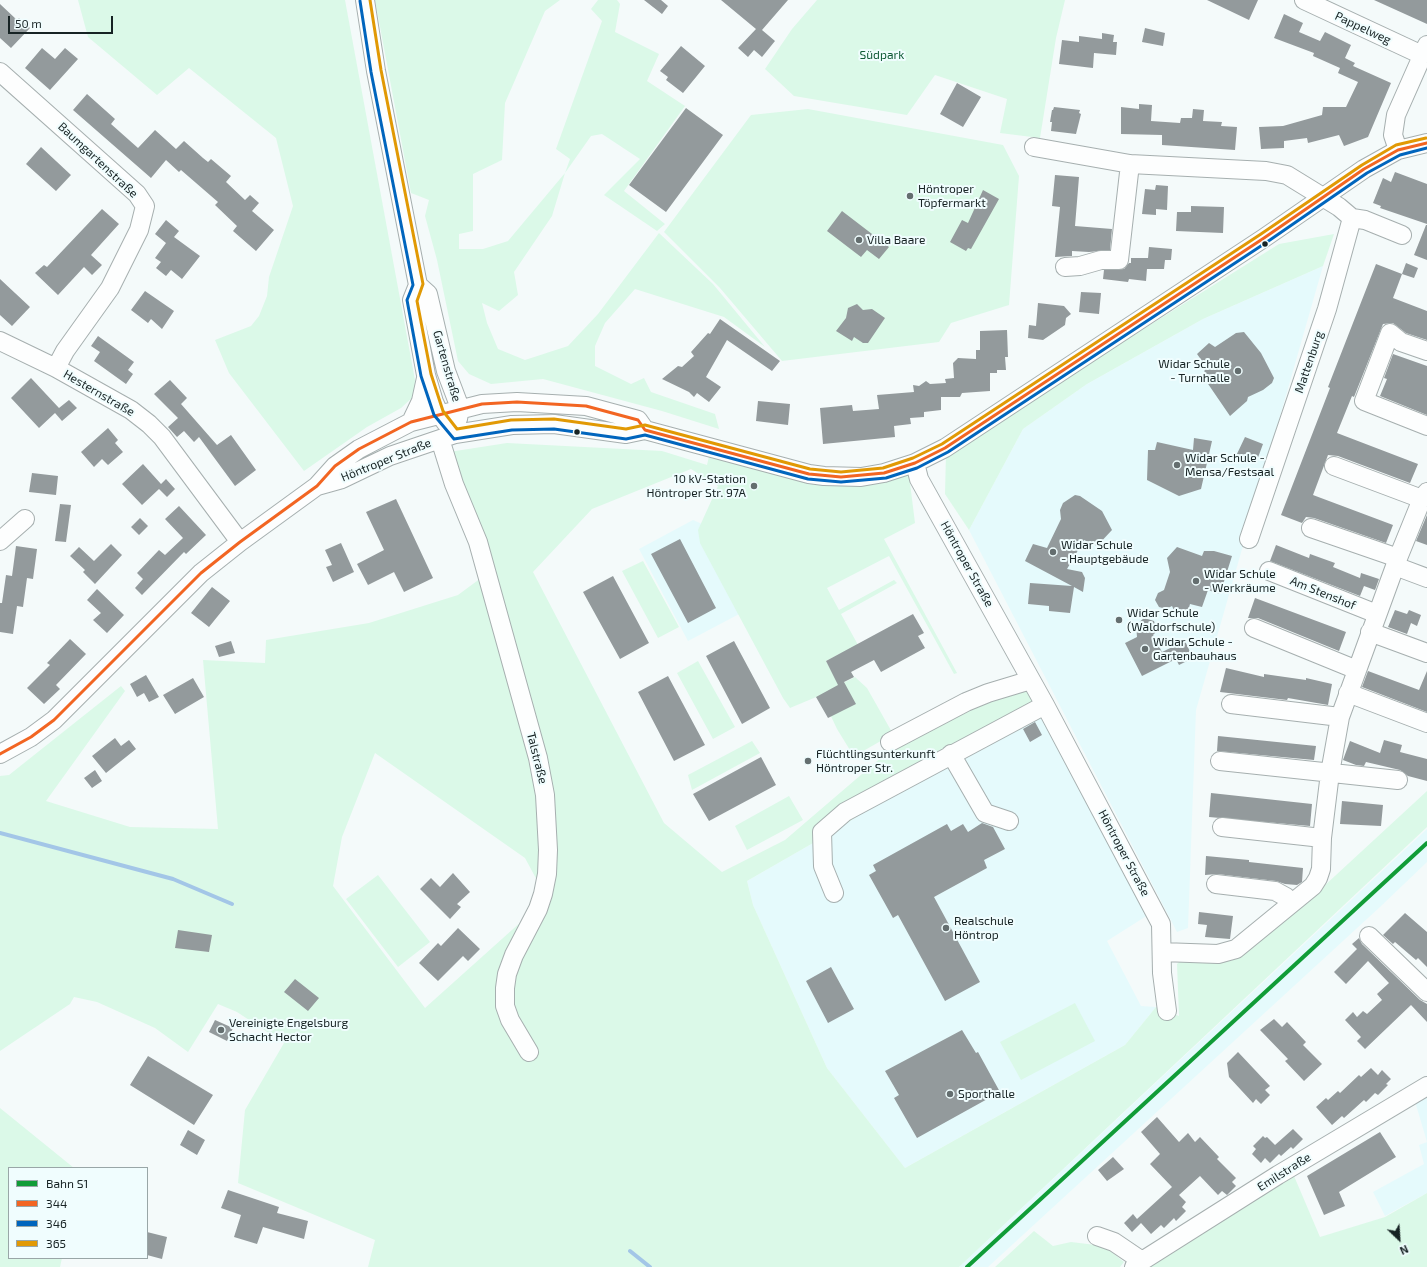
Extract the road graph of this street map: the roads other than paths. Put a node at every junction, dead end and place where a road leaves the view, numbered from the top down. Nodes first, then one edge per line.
1 (364, 0) edge
2 (1304, 0) edge
3 (1425, 50) edge
4 (0, 72) edge
5 (1427, 143) edge
6 (1034, 147) dead end
7 (1398, 150) junction
8 (1130, 164) junction
9 (1322, 196) junction
10 (1352, 218) junction
11 (1402, 235) dead end
12 (1065, 267) dead end
13 (418, 285) junction
14 (0, 341) edge
15 (1427, 352) edge
16 (56, 368) junction
17 (426, 375) junction
18 (460, 408) junction
19 (439, 413) junction
20 (411, 422) junction
21 (1427, 426) edge
22 (645, 430) junction
23 (447, 436) junction
24 (915, 464) junction
25 (1334, 466) dead end
26 (317, 486) junction
27 (1424, 496) edge
28 (25, 519) dead end
29 (1311, 528) dead end
30 (1249, 539) dead end
31 (0, 541) edge
32 (240, 542) junction
33 (1396, 562) junction
34 (1269, 571) dead end
35 (1427, 578) edge
36 (1377, 614) junction
37 (1254, 628) dead end
38 (1370, 632) junction
39 (1427, 653) edge
40 (1357, 670) junction
41 (1032, 680) junction
42 (1348, 693) junction
43 (1231, 704) dead end
44 (1045, 705) junction
45 (1340, 717) junction
46 (1427, 723) edge
47 (890, 742) dead end
48 (0, 754) edge
49 (951, 754) junction
50 (1220, 761) dead end
51 (1330, 773) junction
52 (1398, 780) dead end
53 (1009, 821) dead end
54 (1222, 827) dead end
55 (1322, 838) junction
56 (1216, 884) dead end
57 (834, 894) dead end
58 (1292, 903) junction
59 (1369, 936) dead end
60 (1162, 952) junction
61 (1427, 992) edge
62 (1167, 1011) dead end
63 (529, 1052) dead end
64 (1427, 1086) edge
65 (1097, 1236) dead end
66 (1138, 1264) edge

1 - 13 street, Gartenstraße
2 - 3 street, Pappelweg
3 - 7 street
4 - 16 street, Baumgartenstraße
5 - 7 street, Höntroper Straße
6 - 8 street
7 - 9 street, Höntroper Straße
8 - 9 street
8 - 12 street
9 - 10 street
9 - 24 street, Höntroper Straße
10 - 11 street
10 - 30 street, Mattenburg
13 - 17 street, Gartenstraße
13 - 18 street, Gartenstraße
14 - 16 street, Hesternstraße
15 - 21 street
16 - 32 street, Hesternstraße
17 - 19 street, Gartenstraße
17 - 20 street, Gartenstraße
18 - 19 street, Höntroper Straße
18 - 22 street, Höntroper Straße
18 - 23 street, Gartenstraße
19 - 20 street, Höntroper Straße
19 - 23 street, Gartenstraße
20 - 26 street, Höntroper Straße
22 - 23 street, Höntroper Straße
22 - 24 street, Höntroper Straße
23 - 26 street, Höntroper Straße
23 - 63 street, Talstraße
24 - 41 street, Höntroper Straße
25 - 27 street
26 - 32 street, Höntroper Straße
27 - 33 street
28 - 31 street
29 - 33 street
32 - 48 street, Höntroper Straße
33 - 35 street
33 - 36 street
34 - 36 street, Am Stenshof
36 - 38 street
37 - 40 street
38 - 39 street
38 - 40 street
40 - 42 street
41 - 44 street, Höntroper Straße
41 - 47 street
42 - 45 street
42 - 46 street
43 - 45 street
44 - 49 street
44 - 60 street, Höntroper Straße
45 - 51 street
49 - 53 street
49 - 57 street
50 - 51 street
51 - 52 street
51 - 55 street
54 - 55 street
55 - 58 street
56 - 58 street
58 - 60 street
59 - 61 street
60 - 62 street, Höntroper Straße
64 - 66 street, Emilstraße
65 - 66 street, Emilstraße

